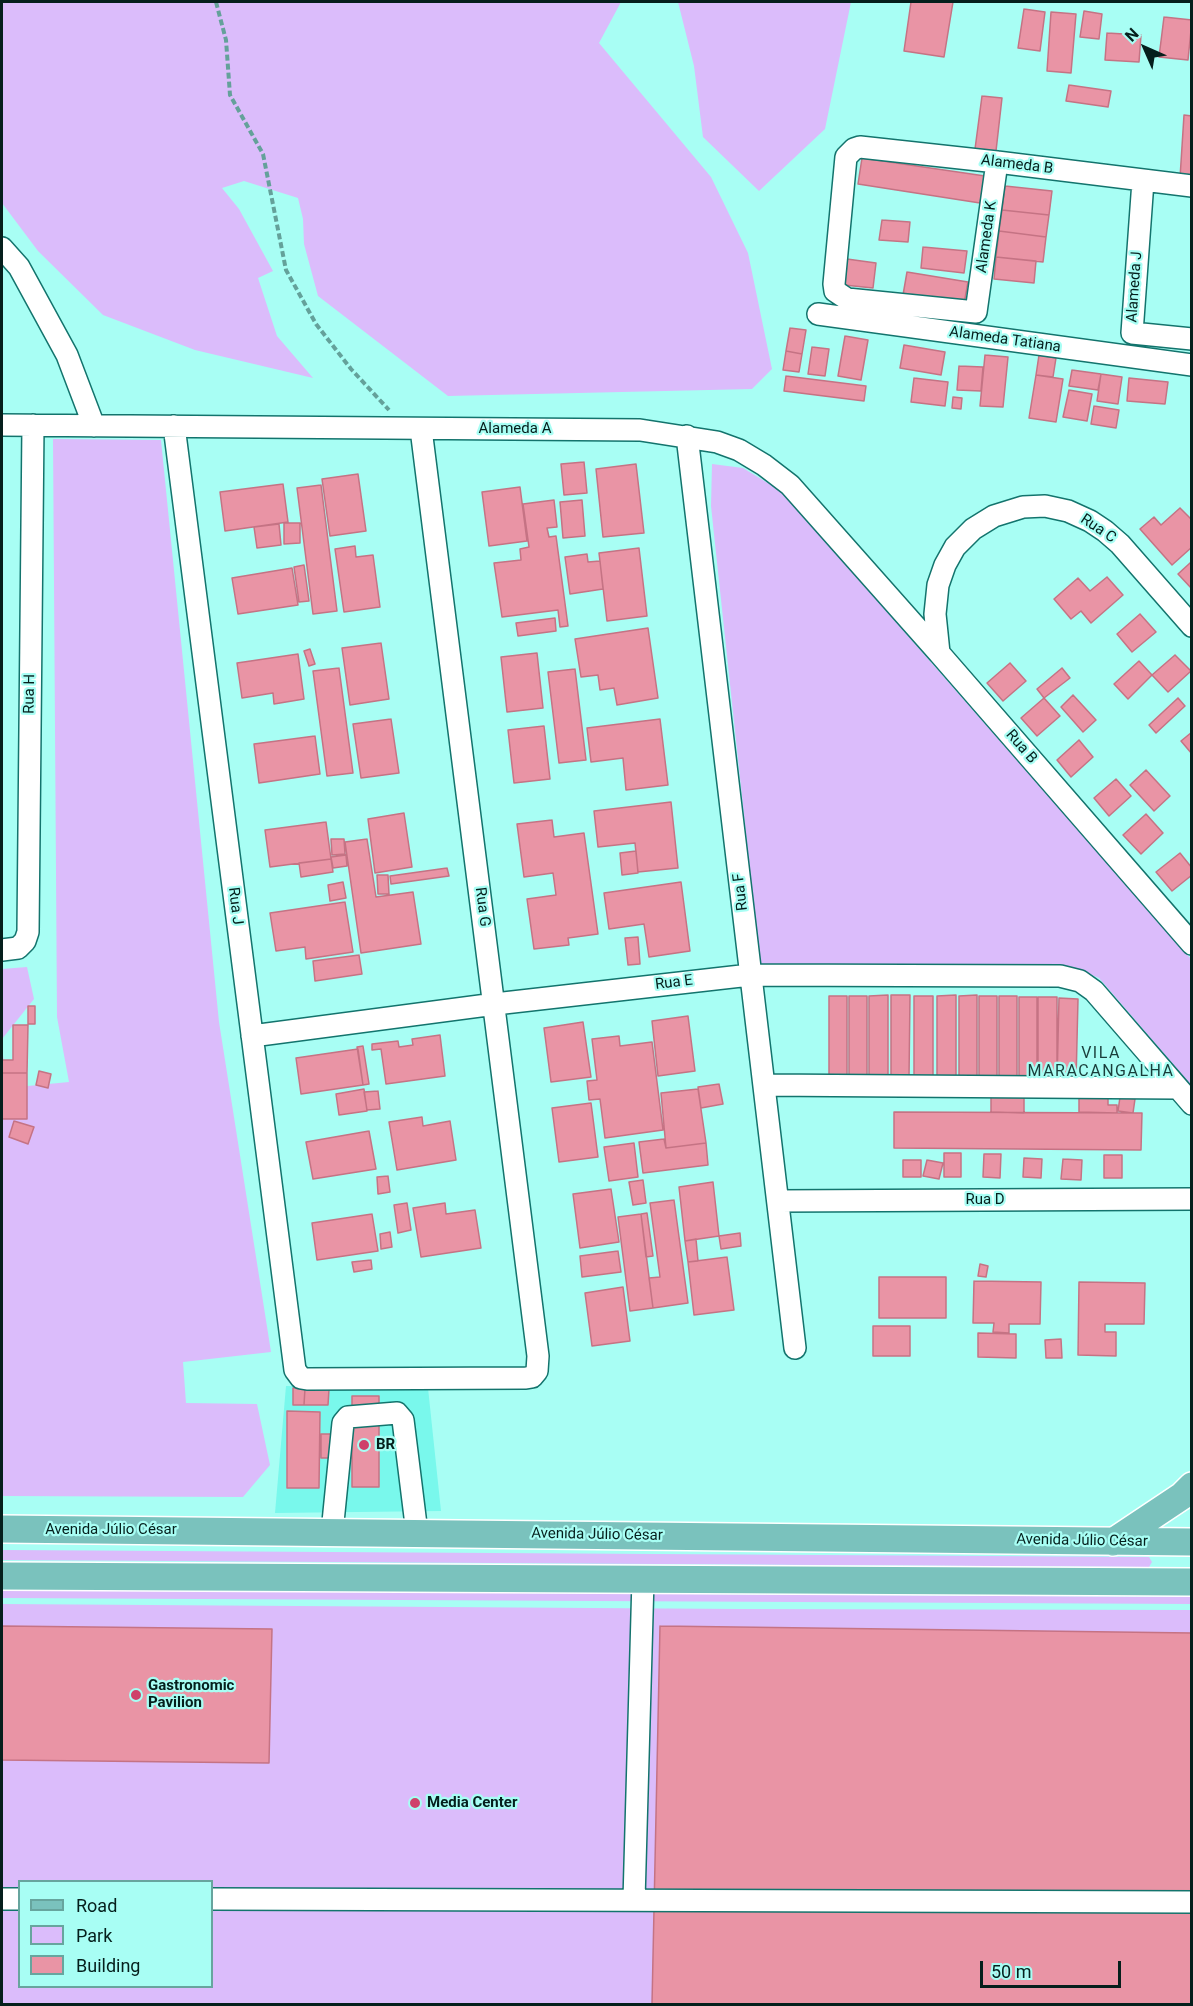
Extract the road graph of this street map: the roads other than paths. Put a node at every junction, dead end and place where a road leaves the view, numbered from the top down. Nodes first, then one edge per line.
1 (846, 157) joint
2 (997, 162) junction
3 (1143, 181) junction
4 (1191, 186) edge
5 (2, 248) edge
6 (976, 312) joint
7 (818, 314) dead end
8 (1191, 339) edge
9 (1191, 365) edge
10 (2, 425) edge
11 (33, 425) junction
12 (94, 426) junction
13 (174, 426) junction
14 (422, 429) junction
15 (687, 436) junction
16 (1191, 626) edge
17 (939, 653) junction
18 (1191, 944) edge
19 (4, 950) edge
20 (750, 975) junction
21 (495, 1004) junction
22 (252, 1036) junction
23 (765, 1085) junction
24 (1177, 1088) junction
25 (1191, 1104) edge
26 (1191, 1199) edge
27 (778, 1201) junction
28 (795, 1348) dead end
29 (307, 1379) joint
30 (1187, 1491) edge
31 (2, 1529) edge
32 (332, 1532) junction
33 (417, 1533) junction
34 (1113, 1542) junction
35 (1184, 1542) edge
36 (2, 1576) edge
37 (643, 1579) junction
38 (1190, 1582) edge
39 (2, 1899) edge
40 (18, 1899) edge
41 (213, 1899) edge
42 (634, 1900) junction
43 (1191, 1902) edge

1 - 2 street, Alameda B
1 - 6 street, Alameda Tatiana
2 - 3 street, Alameda B
2 - 6 street, Alameda K
3 - 4 street, Alameda B
3 - 8 street, Alameda J
5 - 12 street
7 - 9 street, Alameda Tatiana
10 - 11 street, Alameda A
11 - 12 street, Alameda A
11 - 19 street, Rua H
12 - 13 street, Alameda A
13 - 14 street, Alameda A
13 - 22 street, Rua J
14 - 15 street, Alameda A
14 - 21 street, Rua G
15 - 17 street, Alameda A
15 - 20 street, Rua F
16 - 17 street, Rua C
17 - 18 street, Rua B
20 - 21 street, Rua E
20 - 23 street, Rua F
20 - 24 street, Rua E
21 - 22 street, Rua E
21 - 29 street, Rua G
22 - 29 street, Rua J
23 - 24 street
23 - 27 street, Rua F
24 - 25 street
26 - 27 street, Rua D
27 - 28 street, Rua F
30 - 34 main road
30 - 35 main road
31 - 32 main road, Avenida Júlio César
32 - 33 main road, Avenida Júlio César
32 - 33 street
33 - 34 main road, Avenida Júlio César
34 - 35 main road, Avenida Júlio César
35 - 38 main road
36 - 37 main road
37 - 38 main road
37 - 42 street
39 - 40 street
41 - 42 street
42 - 43 street

